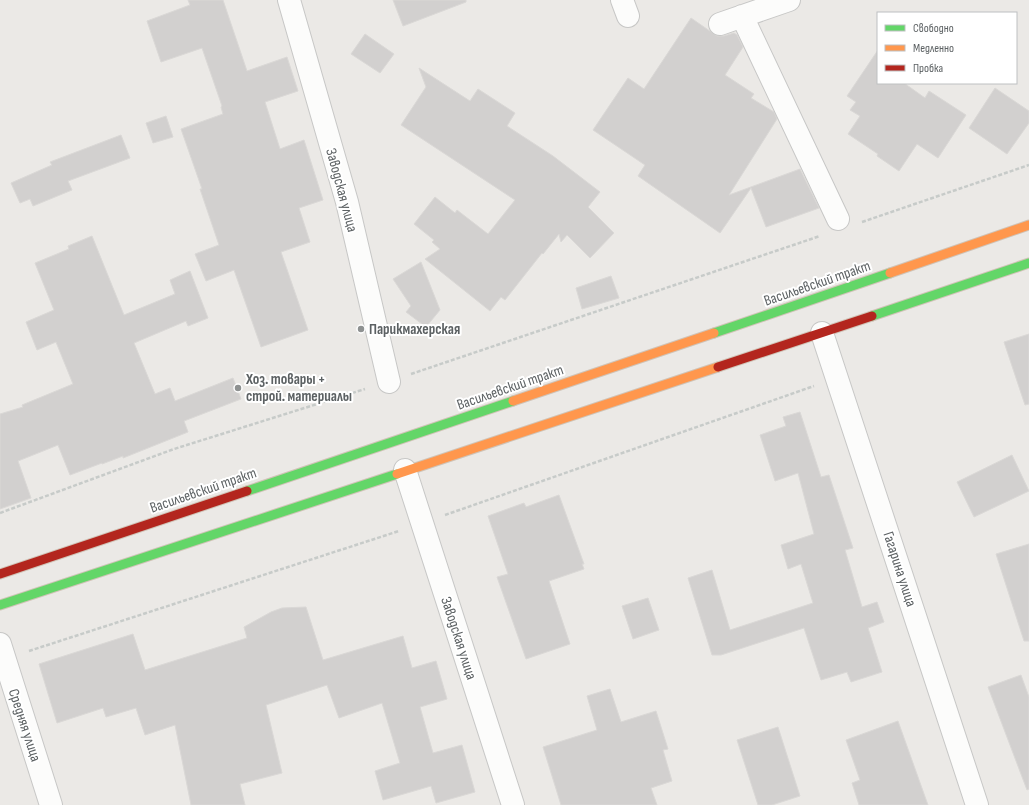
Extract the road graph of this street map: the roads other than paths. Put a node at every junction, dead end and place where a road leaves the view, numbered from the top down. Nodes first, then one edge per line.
1 (289, 0) edge
2 (789, 0) edge
3 (742, 16) junction
4 (720, 24) dead end
5 (1029, 225) edge
6 (840, 226) road end
7 (1029, 263) edge
8 (822, 333) junction
9 (389, 382) road end
10 (405, 470) junction
11 (0, 574) edge
12 (0, 605) edge
13 (0, 644) edge
14 (51, 805) edge
15 (513, 805) edge
16 (977, 805) edge

1 - 9 street, Заводская улица
2 - 3 street
3 - 4 street
3 - 6 street
5 - 11 main road, Васильевский тракт
7 - 8 main road
8 - 10 main road
8 - 16 street, Гагарина улица
10 - 12 main road
10 - 15 street, Заводская улица
13 - 14 street, Средняя улица

